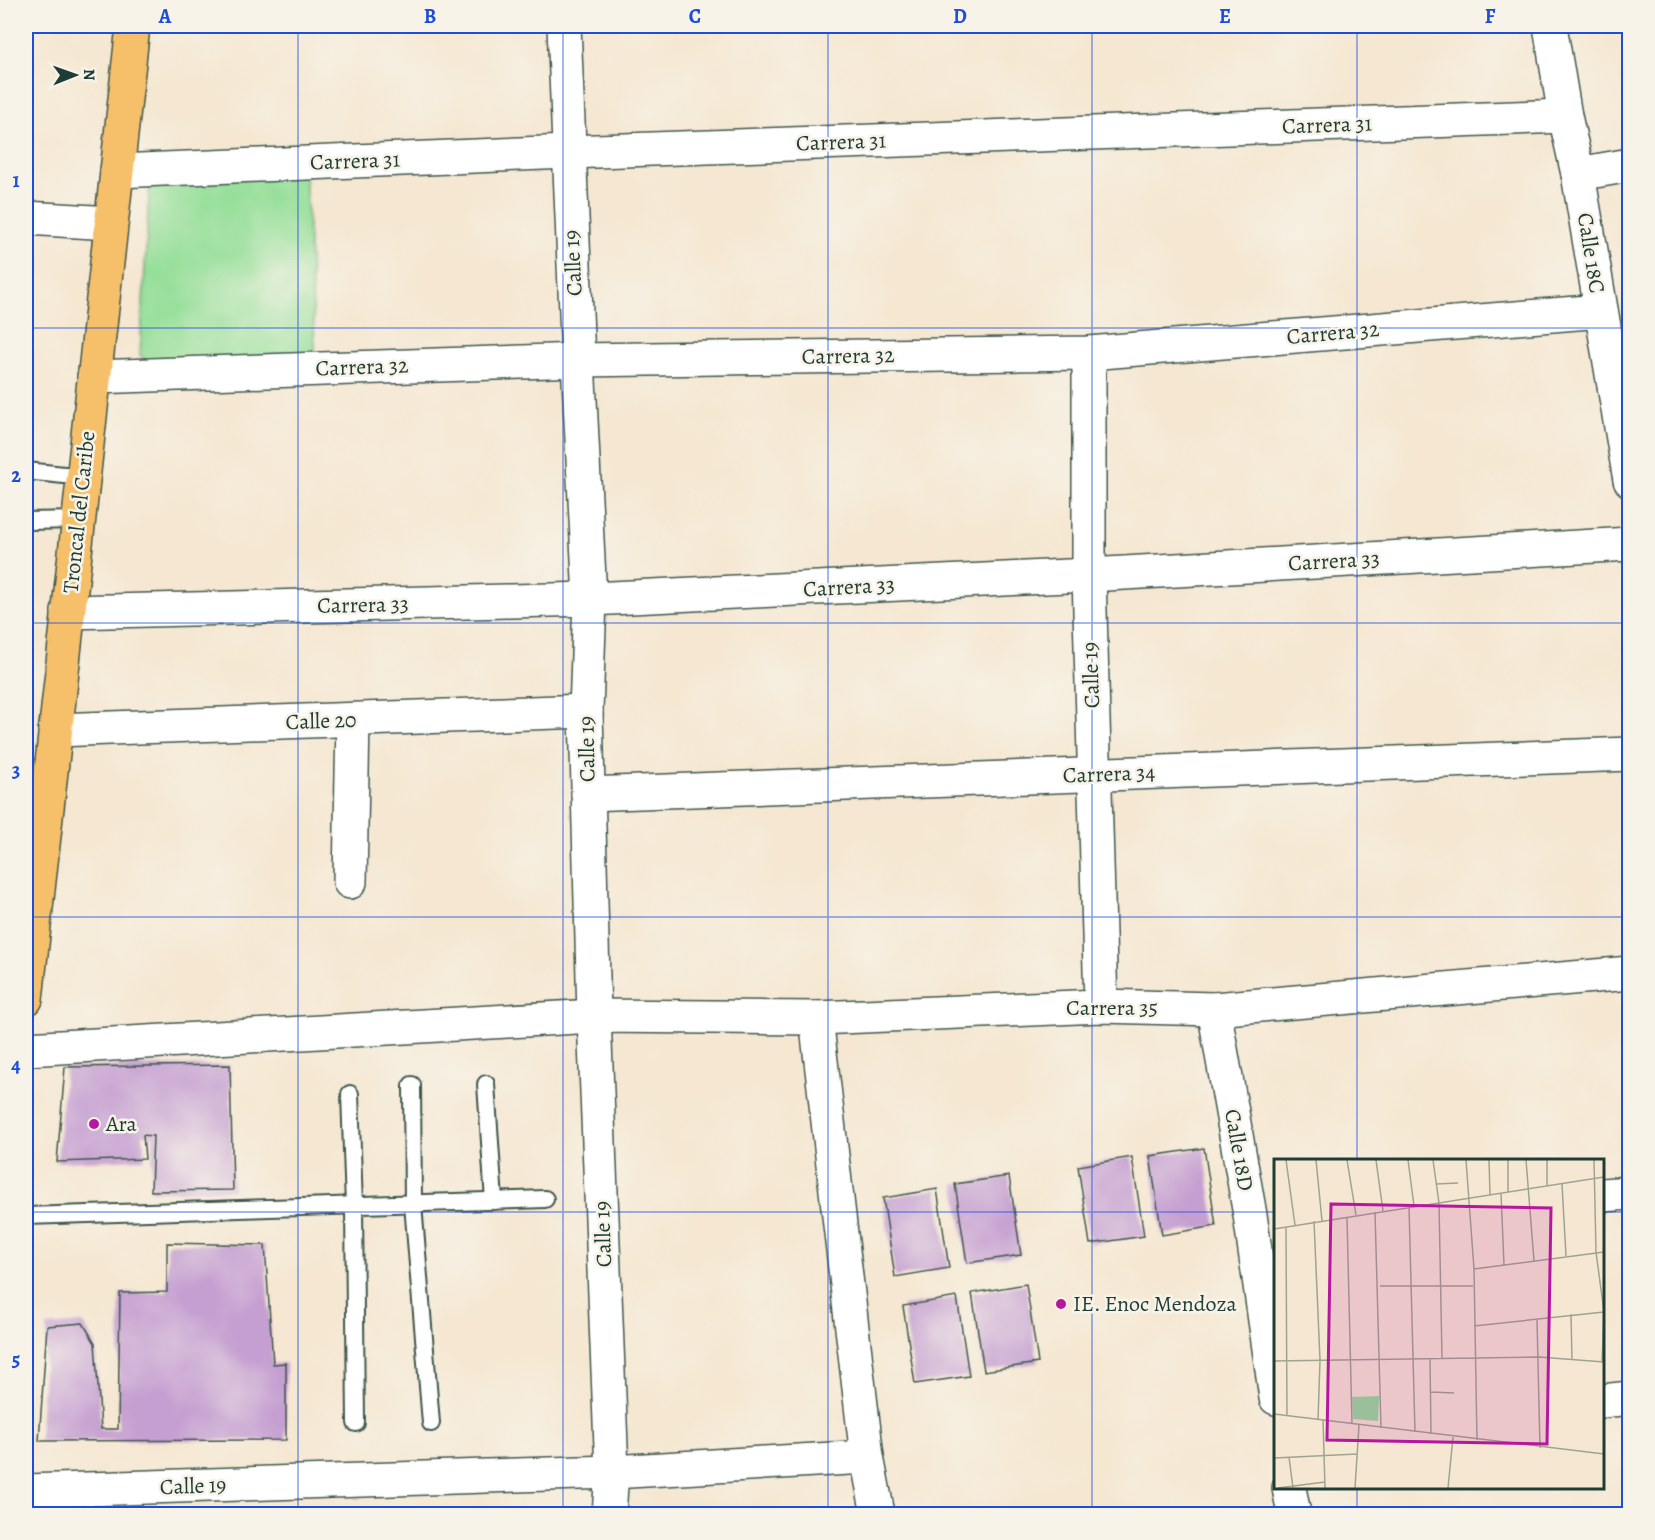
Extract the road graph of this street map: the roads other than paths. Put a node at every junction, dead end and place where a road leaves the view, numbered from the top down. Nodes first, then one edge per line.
1 (133, 26) edge
2 (564, 26) edge
3 (1550, 26) edge
4 (1565, 116) junction
5 (568, 152) junction
6 (1629, 165) edge
7 (117, 171) junction
8 (1578, 174) junction
9 (26, 218) edge
10 (111, 223) junction
11 (1601, 310) junction
12 (1089, 353) junction
13 (578, 360) junction
14 (1620, 366) edge
15 (94, 377) junction
16 (26, 471) edge
17 (83, 477) junction
18 (1629, 480) edge
19 (79, 520) junction
20 (26, 521) edge
21 (1629, 544) edge
22 (1089, 575) junction
23 (590, 600) junction
24 (68, 612) junction
25 (586, 711) junction
26 (353, 720) junction
27 (55, 730) junction
28 (1629, 754) edge
29 (1094, 775) junction
30 (588, 794) junction
31 (36, 813) edge
32 (350, 882) dead end
33 (1629, 973) edge
34 (26, 999) edge
35 (1101, 1006) junction
36 (1214, 1009) junction
37 (594, 1016) junction
38 (816, 1018) junction
39 (26, 1049) edge
40 (486, 1084) dead end
41 (412, 1085) dead end
42 (350, 1094) dead end
43 (1629, 1193) edge
44 (1604, 1195) edge
45 (545, 1199) dead end
46 (494, 1201) junction
47 (413, 1204) junction
48 (354, 1206) junction
49 (1263, 1214) edge
50 (26, 1216) edge
51 (1274, 1383) edge
52 (1629, 1398) edge
53 (1604, 1401) edge
54 (356, 1423) dead end
55 (431, 1423) dead end
56 (867, 1457) junction
57 (612, 1472) junction
58 (1289, 1489) edge
59 (26, 1491) edge
60 (609, 1515) edge
61 (878, 1515) edge
62 (1294, 1515) edge

1 - 7 main road, Troncal del Caribe
2 - 5 street, Calle 19
3 - 4 street, Calle 18C
4 - 5 street, Carrera 31
4 - 8 street, Calle 18C
5 - 7 street, Carrera 31
5 - 13 street, Calle 19
6 - 8 street
7 - 10 main road, Troncal del Caribe
8 - 11 street, Calle 18C
9 - 10 street
10 - 15 main road, Troncal del Caribe
11 - 12 street, Carrera 32
11 - 14 street, Calle 18C
12 - 13 street, Carrera 32
12 - 22 street, Calle 19
13 - 15 street, Carrera 32
13 - 23 street, Calle 19
14 - 18 street, Calle 18C
15 - 17 main road, Troncal del Caribe
16 - 17 lane
17 - 19 main road, Troncal del Caribe
19 - 20 lane
19 - 24 main road, Troncal del Caribe
21 - 22 street, Carrera 33
22 - 23 street, Carrera 33
22 - 29 street, Calle 19
23 - 24 street, Carrera 33
23 - 25 street, Calle 19
24 - 27 main road, Troncal del Caribe
25 - 26 street, Calle 20
25 - 30 street, Calle 19
26 - 27 street, Calle 20
26 - 32 street
27 - 31 main road, Troncal del Caribe
28 - 29 street, Carrera 34
29 - 30 street, Carrera 34
29 - 35 street, Calle 19
30 - 37 street, Calle 19
31 - 34 main road, Troncal del Caribe
33 - 36 street, Carrera 35
35 - 36 street, Carrera 35
35 - 38 street, Carrera 35
36 - 49 street, Calle 18D
37 - 38 street, Carrera 35
37 - 39 street, Carrera 35
37 - 57 street, Calle 19
38 - 56 street
40 - 46 lane
41 - 47 lane
42 - 48 lane
43 - 44 street
45 - 46 lane
46 - 47 lane
47 - 48 lane
47 - 55 lane
48 - 50 lane
48 - 54 lane
49 - 51 street, Calle 18D
52 - 53 street
56 - 57 street, Calle 19
56 - 61 street
57 - 59 street, Calle 19
57 - 60 street, Calle 19
58 - 62 street

